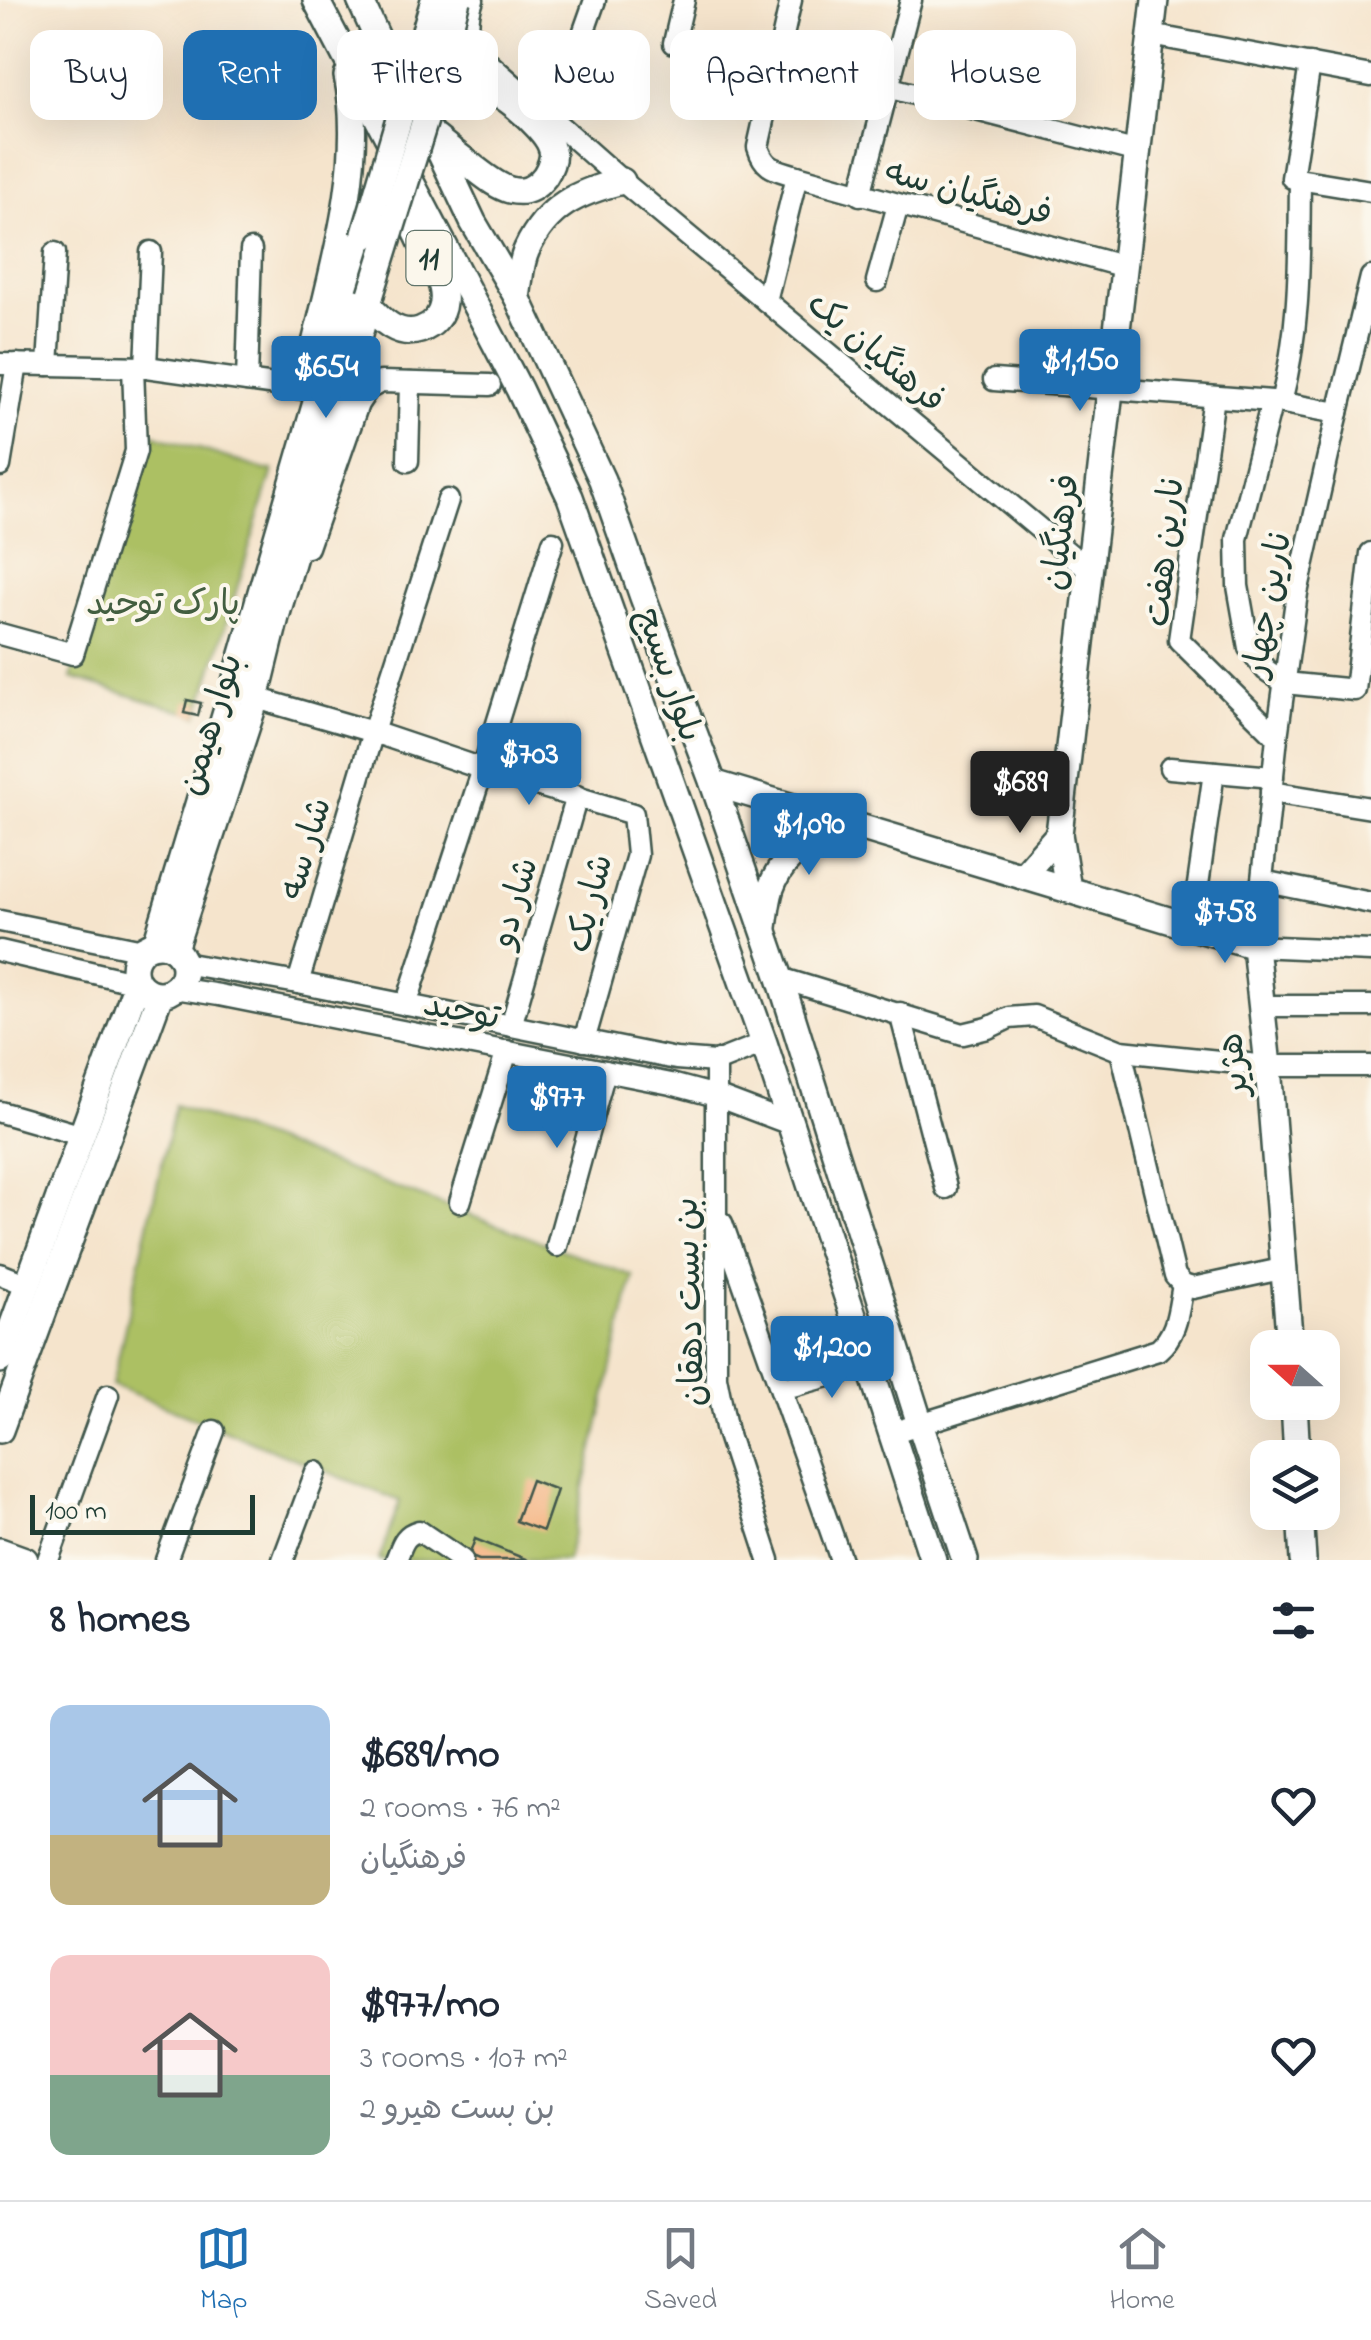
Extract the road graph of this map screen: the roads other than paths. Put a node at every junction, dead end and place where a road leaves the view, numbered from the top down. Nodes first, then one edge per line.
1 (316, 0) edge
2 (360, 0) edge
3 (434, 0) edge
4 (457, 0) edge
5 (473, 0) edge
6 (595, 0) edge
7 (684, 0) edge
8 (791, 0) edge
9 (911, 0) edge
10 (1155, 0) edge
11 (584, 30) edge
12 (677, 30) edge
13 (1151, 34) junction
14 (337, 40) edge
15 (894, 62) edge
16 (1310, 64) junction
17 (1371, 76) edge
18 (894, 89) edge
19 (353, 120) edge
20 (379, 120) joint
21 (879, 120) edge
22 (429, 126) junction
23 (1138, 152) junction
24 (798, 176) junction
25 (1296, 180) junction
26 (622, 181) junction
27 (1371, 191) edge
28 (860, 195) junction
29 (898, 205) junction
30 (251, 250) dead end
31 (151, 252) dead end
32 (54, 253) dead end
33 (1125, 267) junction
34 (877, 281) dead end
35 (1370, 282) edge
36 (517, 296) junction
37 (370, 299) junction
38 (766, 302) junction
39 (8, 364) edge
40 (48, 365) junction
41 (140, 367) junction
42 (994, 380) dead end
43 (247, 382) junction
44 (410, 383) junction
45 (490, 385) dead end
46 (304, 389) junction
47 (1111, 389) junction
48 (1214, 397) junction
49 (1276, 402) junction
50 (1338, 413) junction
51 (408, 461) dead end
52 (0, 466) edge
53 (291, 483) junction
54 (448, 500) dead end
55 (553, 542) dead end
56 (1370, 556) edge
57 (1090, 571) junction
58 (643, 597) junction
59 (610, 608) junction
60 (276, 617) junction
61 (0, 634) edge
62 (1285, 683) junction
63 (256, 698) junction
64 (373, 732) junction
65 (1277, 737) junction
66 (1170, 768) dead end
67 (484, 769) junction
68 (1214, 772) junction
69 (712, 783) junction
70 (1272, 784) junction
71 (577, 796) junction
72 (1371, 808) edge
73 (861, 827) junction
74 (1059, 834) junction
75 (1022, 876) junction
76 (1262, 881) junction
77 (1068, 890) junction
78 (1371, 902) edge
79 (0, 921) edge
80 (1192, 927) junction
81 (763, 935) junction
82 (1255, 946) junction
83 (0, 950) edge
84 (1371, 951) edge
85 (164, 952) junction
86 (224, 971) junction
87 (780, 978) junction
88 (298, 983) junction
89 (158, 988) junction
90 (219, 994) junction
91 (406, 1005) junction
92 (1261, 1006) junction
93 (1371, 1006) edge
94 (900, 1013) junction
95 (511, 1026) junction
96 (584, 1041) junction
97 (764, 1043) junction
98 (507, 1051) junction
99 (1121, 1051) junction
100 (716, 1062) junction
101 (1268, 1066) junction
102 (1371, 1066) edge
103 (605, 1070) junction
104 (716, 1096) junction
105 (0, 1112) edge
106 (790, 1124) junction
107 (95, 1140) junction
108 (946, 1188) dead end
109 (460, 1202) dead end
110 (716, 1208) junction
111 (557, 1246) dead end
112 (1286, 1268) junction
113 (0, 1274) edge
114 (1183, 1285) junction
115 (40, 1289) junction
116 (1289, 1330) edge
117 (0, 1360) edge
118 (870, 1365) junction
119 (781, 1389) junction
120 (108, 1395) dead end
121 (920, 1424) junction
122 (0, 1430) edge
123 (214, 1432) dead end
124 (891, 1433) junction
125 (316, 1472) dead end
126 (1302, 1530) edge
127 (0, 1550) edge
128 (25, 1560) edge
129 (48, 1560) edge
130 (166, 1560) edge
131 (283, 1560) edge
132 (396, 1560) edge
133 (462, 1560) edge
134 (769, 1560) edge
135 (841, 1560) edge
136 (933, 1560) edge
137 (966, 1560) edge
138 (1304, 1560) edge

1 - 14 main road, 11
2 - 22 main road, بلوار بسیج
3 - 53 main road, بلوار هیمن, bridge
4 - 22 main road, بلوار هیمن / 11, bridge
5 - 26 street, فرهنگیان یک
6 - 11 street
7 - 12 street
8 - 24 street, فرهنگیان سه
9 - 15 street
10 - 13 main road, فرهنگیان
13 - 16 street
13 - 23 main road, فرهنگیان
16 - 17 street
16 - 25 street
18 - 23 street
19 - 46 main road
20 - 37 main road, 11
20 - 59 main road, بلوار بسیج
21 - 28 street
22 - 22 main road
22 - 36 main road, بلوار بسیج
22 - 37 main road, بلوار هیمن / 11, bridge
23 - 33 main road, فرهنگیان
24 - 28 street, فرهنگیان سه
24 - 38 street
25 - 27 street
25 - 49 street
26 - 36 main road
26 - 38 street, فرهنگیان یک
28 - 29 street, فرهنگیان سه
29 - 33 street, فرهنگیان سه
29 - 34 street
30 - 43 street
31 - 41 street
32 - 40 street
33 - 47 main road, فرهنگیان
35 - 50 street, نارین چهار
36 - 58 main road, بلوار بسیج
37 - 60 main road, بلوار هیمن
38 - 57 street, فرهنگیان یک
39 - 40 street
39 - 52 street
40 - 41 street
41 - 43 street
41 - 61 street
42 - 47 street
43 - 46 street
44 - 45 street
44 - 51 street
44 - 60 street
46 - 53 main road
47 - 48 street
47 - 57 main road, فرهنگیان
48 - 49 street
48 - 65 street, نارین هفت
49 - 50 street
49 - 62 street
50 - 62 street, نارین چهار
53 - 85 main road, بلوار هیمن
54 - 64 street, شار سه
55 - 67 street
56 - 62 street
57 - 74 main road, فرهنگیان
58 - 59 main road
58 - 69 main road, بلوار بسیج
59 - 97 main road, بلوار بسیج
60 - 63 main road, بلوار هیمن
62 - 65 street, نارین چهار
63 - 64 street, شار یک
63 - 85 main road, بلوار هیمن
64 - 67 street, شار یک
64 - 88 street, شار سه
65 - 70 street, نارین چهار
66 - 68 street
67 - 71 street, شار یک
67 - 91 street
68 - 70 street
68 - 80 street
69 - 73 main road
69 - 81 main road, بلوار بسیج
70 - 72 street
70 - 76 street, نارین چهار
71 - 95 street, شار دو
71 - 96 street, شار یک
73 - 75 main road
73 - 81 main road
74 - 75 main road
74 - 77 main road, فرهنگیان
75 - 77 main road
76 - 78 street
76 - 82 street, نارین چهار
77 - 80 main road
79 - 85 street, توحید
80 - 82 main road
81 - 87 main road, بلوار بسیج
82 - 84 street
82 - 92 main road, هژیر
83 - 89 street, توحید
85 - 86 street, توحید
85 - 89 main road
85 - 89 main road
86 - 88 street, توحید
86 - 90 street
87 - 94 street
87 - 121 main road, بلوار بسیج
88 - 91 street, توحید
89 - 90 street, توحید
89 - 107 main road
90 - 98 street, توحید
91 - 95 street, توحید
92 - 93 street
92 - 101 main road, هژیر
94 - 99 street
94 - 108 street
95 - 96 street, توحید
96 - 100 street, توحید
97 - 100 street, توحید
97 - 106 main road, بلوار بسیج
98 - 103 street, توحید
98 - 109 street
99 - 101 street
99 - 114 street
100 - 104 street, بن بست دهقان
101 - 102 street
101 - 112 main road, هژیر
103 - 104 street, توحید
103 - 111 street
104 - 106 street, توحید
104 - 110 street, بن بست دهقان
105 - 107 street
106 - 118 main road, بلوار بسیج
107 - 115 main road
110 - 119 street
110 - 134 street, بن بست دهقان
112 - 114 street
112 - 116 main road, هژیر
113 - 115 street
114 - 121 street
115 - 117 main road
115 - 122 main road
118 - 119 street
118 - 124 main road, بلوار بسیج
119 - 135 street
120 - 129 street
121 - 124 street
121 - 137 main road, بلوار بسیج
123 - 130 street
124 - 136 main road, بلوار بسیج
125 - 131 street
126 - 138 main road
127 - 128 main road
132 - 133 street

